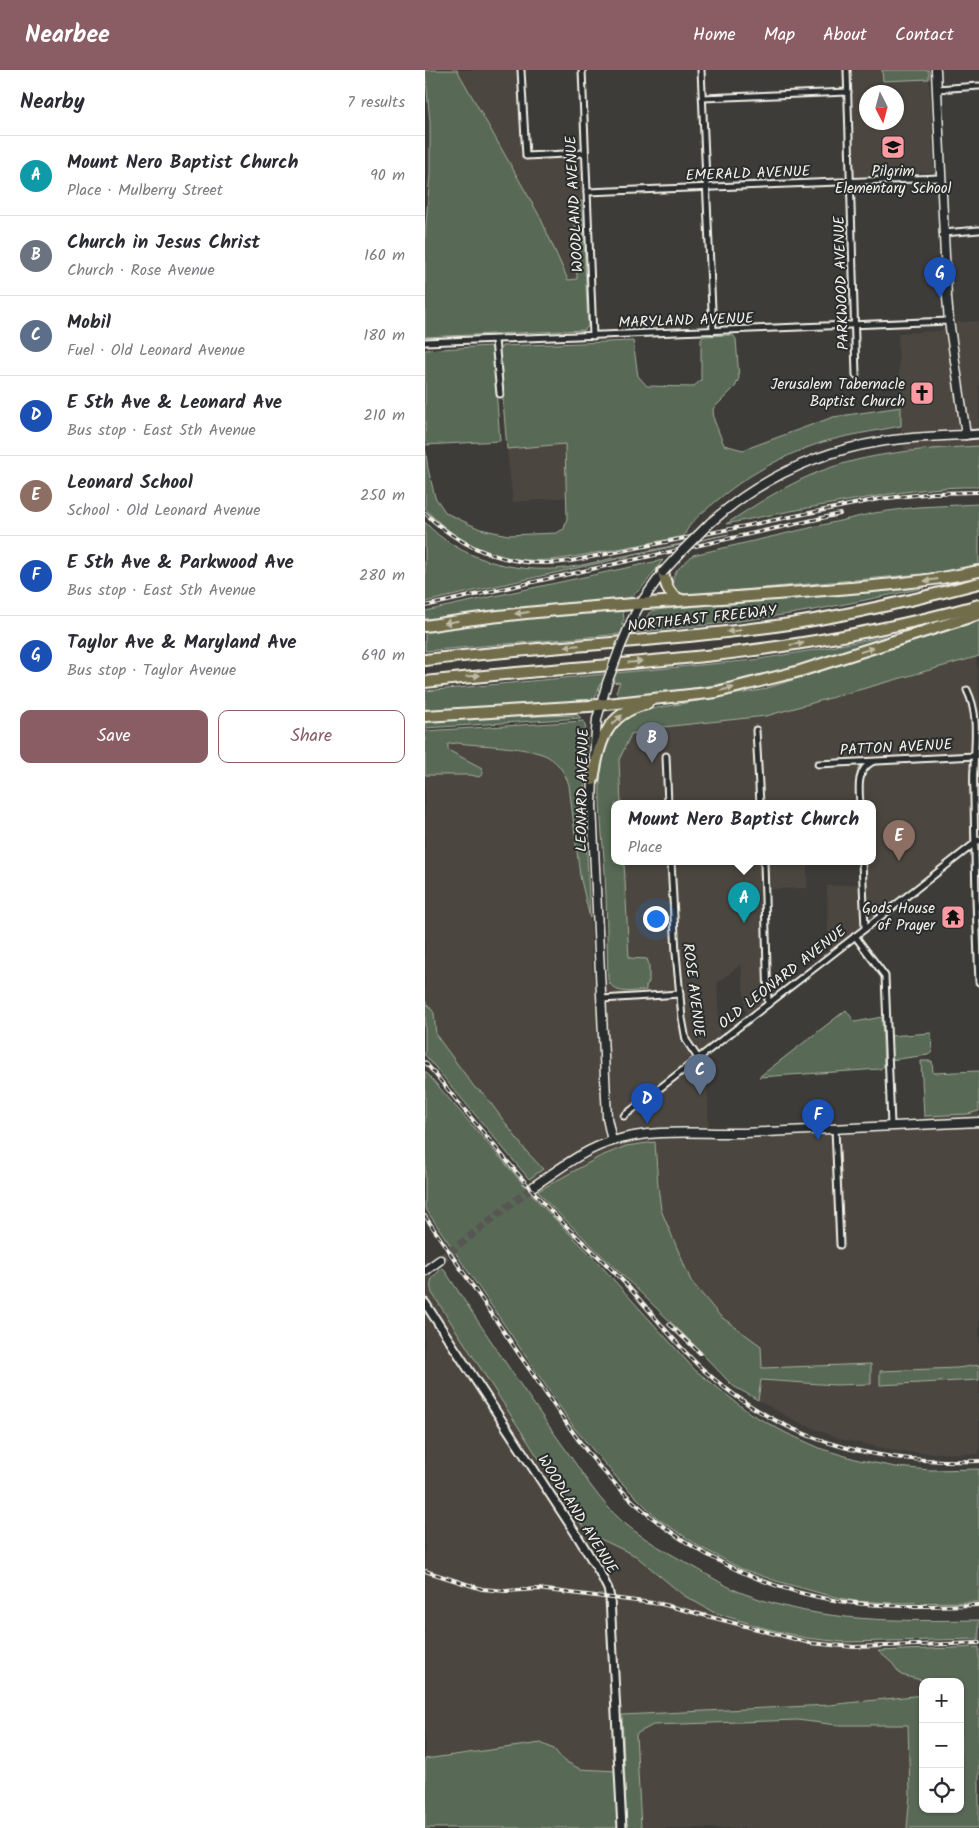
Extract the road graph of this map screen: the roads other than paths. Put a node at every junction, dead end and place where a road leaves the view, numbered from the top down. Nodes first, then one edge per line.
1 (521, 70) edge
2 (582, 70) edge
3 (701, 70) edge
4 (847, 70) edge
5 (936, 70) edge
6 (979, 86) edge
7 (937, 88) junction
8 (848, 92) junction
9 (703, 98) junction
10 (585, 153) junction
11 (940, 178) junction
12 (850, 182) junction
13 (707, 187) junction
14 (587, 192) junction
15 (979, 230) edge
16 (943, 233) junction
17 (949, 321) junction
18 (854, 325) junction
19 (713, 331) junction
20 (593, 336) junction
21 (495, 340) junction
22 (425, 342) edge
23 (856, 375) dead end
24 (500, 394) dead end
25 (967, 434) junction
26 (979, 434) edge
27 (663, 572) junction
28 (979, 572) edge
29 (979, 583) edge
30 (685, 601) junction
31 (640, 604) junction
32 (979, 605) edge
33 (979, 614) edge
34 (425, 626) edge
35 (425, 660) edge
36 (425, 682) edge
37 (967, 690) dead end
38 (701, 694) junction
39 (600, 704) junction
40 (425, 716) edge
41 (756, 730) dead end
42 (666, 756) dead end
43 (975, 756) junction
44 (874, 761) junction
45 (818, 764) dead end
46 (593, 780) junction
47 (668, 800) edge
48 (760, 800) edge
49 (860, 800) edge
50 (977, 842) edge
51 (671, 865) edge
52 (764, 865) edge
53 (862, 865) edge
54 (978, 922) edge
55 (865, 928) junction
56 (855, 936) junction
57 (979, 982) edge
58 (680, 994) junction
59 (602, 998) junction
60 (768, 1004) junction
61 (698, 1058) junction
62 (624, 1116) dead end
63 (979, 1122) edge
64 (891, 1126) junction
65 (835, 1128) junction
66 (612, 1141) junction
67 (534, 1186) tunnel mouth
68 (840, 1245) dead end
69 (440, 1260) tunnel mouth
70 (425, 1271) edge
71 (425, 1303) edge
72 (622, 1828) edge

1 - 10 street
2 - 10 street, WOODLAND AVENUE
3 - 9 street
4 - 8 street, PARKWOOD AVENUE
5 - 7 main road
6 - 7 street
7 - 11 main road
8 - 9 street
8 - 12 street, PARKWOOD AVENUE
9 - 13 street
10 - 14 street, WOODLAND AVENUE
11 - 12 street, EMERALD AVENUE
11 - 16 main road
12 - 13 street, EMERALD AVENUE
12 - 18 street, PARKWOOD AVENUE
13 - 14 street, EMERALD AVENUE
13 - 19 street
14 - 20 street, WOODLAND AVENUE
15 - 16 street
16 - 17 main road
17 - 18 street, MARYLAND AVENUE
17 - 25 main road
18 - 19 street, MARYLAND AVENUE
18 - 23 street, PARKWOOD AVENUE
19 - 20 street, MARYLAND AVENUE
20 - 21 street, MARYLAND AVENUE
21 - 22 street, MARYLAND AVENUE
21 - 24 street
25 - 26 street, LEONARD AVENUE
25 - 27 main road, LEONARD AVENUE, bridge
27 - 30 highway
27 - 31 main road, LEONARD AVENUE
28 -> 30 highway
29 -> 35 highway, NORTHEAST FREEWAY
30 - 31 highway
31 -> 34 highway
31 - 39 main road, LEONARD AVENUE, bridge
36 -> 32 highway
38 -> 33 highway
37 - 43 street
38 - 39 highway
46 -> 38 highway
39 - 40 highway
39 - 46 main road, LEONARD AVENUE
41 - 48 street
42 - 47 street
43 - 44 street, PATTON AVENUE
43 - 50 street
44 - 45 street, PATTON AVENUE
44 - 49 street
46 - 59 main road, LEONARD AVENUE
50 - 54 street
50 - 55 street, OLD LEONARD AVENUE
51 - 58 street, ROSE AVENUE
52 - 60 street
53 - 55 street
54 - 57 street
55 - 56 street, OLD LEONARD AVENUE
56 - 60 street, OLD LEONARD AVENUE
56 - 64 street
58 - 59 street
58 - 61 street, ROSE AVENUE
59 - 66 main road, LEONARD AVENUE
60 - 61 street, OLD LEONARD AVENUE
61 - 62 street, OLD LEONARD AVENUE
63 - 64 main road
64 - 65 main road
65 - 66 main road
65 - 68 street
66 - 67 main road
69 - 70 main road
71 - 72 street, WOODLAND AVENUE

